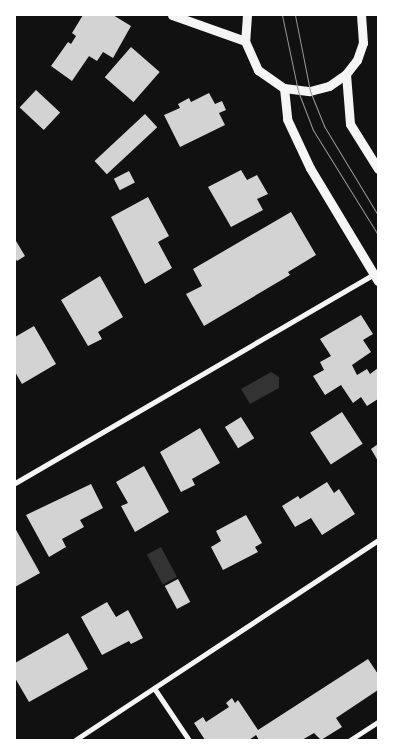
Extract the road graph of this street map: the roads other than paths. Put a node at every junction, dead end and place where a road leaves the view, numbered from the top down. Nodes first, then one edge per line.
1 (172, 15) edge
2 (247, 15) edge
3 (361, 15) edge
4 (245, 42) junction
5 (346, 74) junction
6 (284, 88) junction
7 (378, 169) edge
8 (376, 277) edge
9 (15, 483) edge
10 (378, 540) edge
11 (154, 688) junction
12 (378, 722) edge
13 (76, 740) edge
14 (189, 740) edge
15 (350, 740) edge

1 - 4 street
2 - 4 street
3 - 5 street
4 - 6 street
5 - 6 street
5 - 7 street
6 - 8 street
8 - 9 street
10 - 11 street
11 - 13 street
11 - 14 street
12 - 15 street

